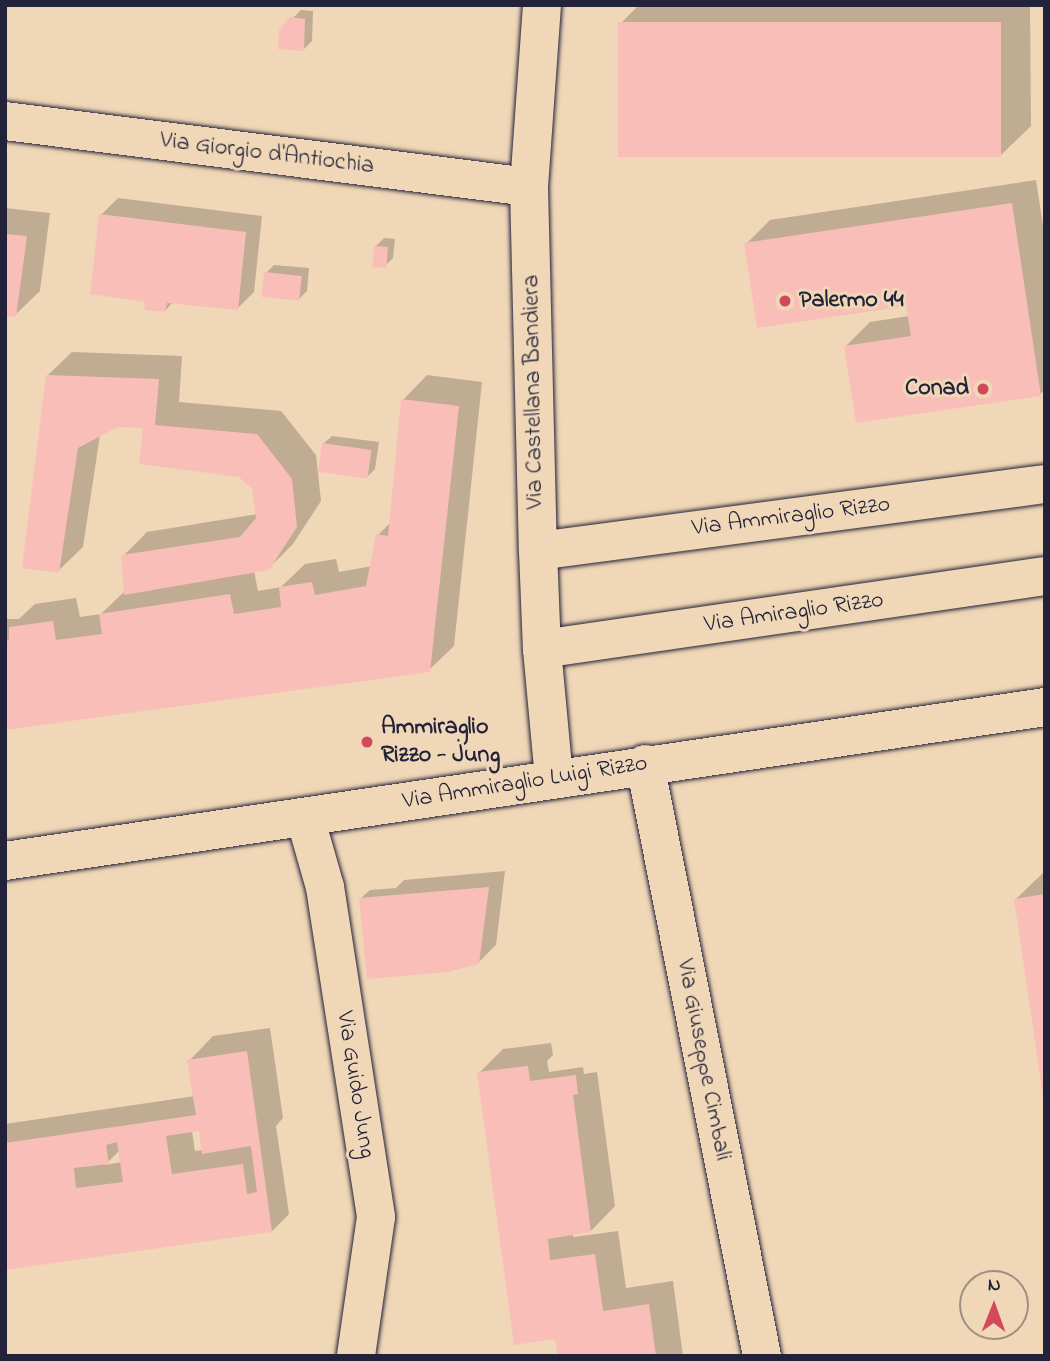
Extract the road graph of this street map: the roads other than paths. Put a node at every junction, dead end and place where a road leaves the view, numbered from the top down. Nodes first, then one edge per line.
1 (542, 5) edge
2 (5, 121) edge
3 (528, 187) junction
4 (1045, 484) edge
5 (538, 551) junction
6 (1045, 576) edge
7 (542, 649) junction
8 (1045, 707) edge
9 (645, 764) junction
10 (554, 778) junction
11 (305, 817) junction
12 (5, 861) edge
13 (356, 1356) edge
14 (762, 1356) edge

1 - 3 street, Via Castellana Bandiera
2 - 3 street, Via Giorgio d'Antiochia
3 - 5 street, Via Castellana Bandiera
4 - 5 street, Via Ammiraglio Rizzo
5 - 7 street, Via Castellana Bandiera
6 - 7 street, Via Amiraglio Rizzo
7 - 10 street, Via Castellana Bandiera
8 - 9 street, Via Ammiraglio Luigi Rizzo
9 - 10 street, Via Ammiraglio Luigi Rizzo
9 - 14 street, Via Giuseppe Cimbali
10 - 11 street, Via Ammiraglio Luigi Rizzo
11 - 12 street, Via Ammiraglio Luigi Rizzo
11 - 13 street, Via Guido Jung

